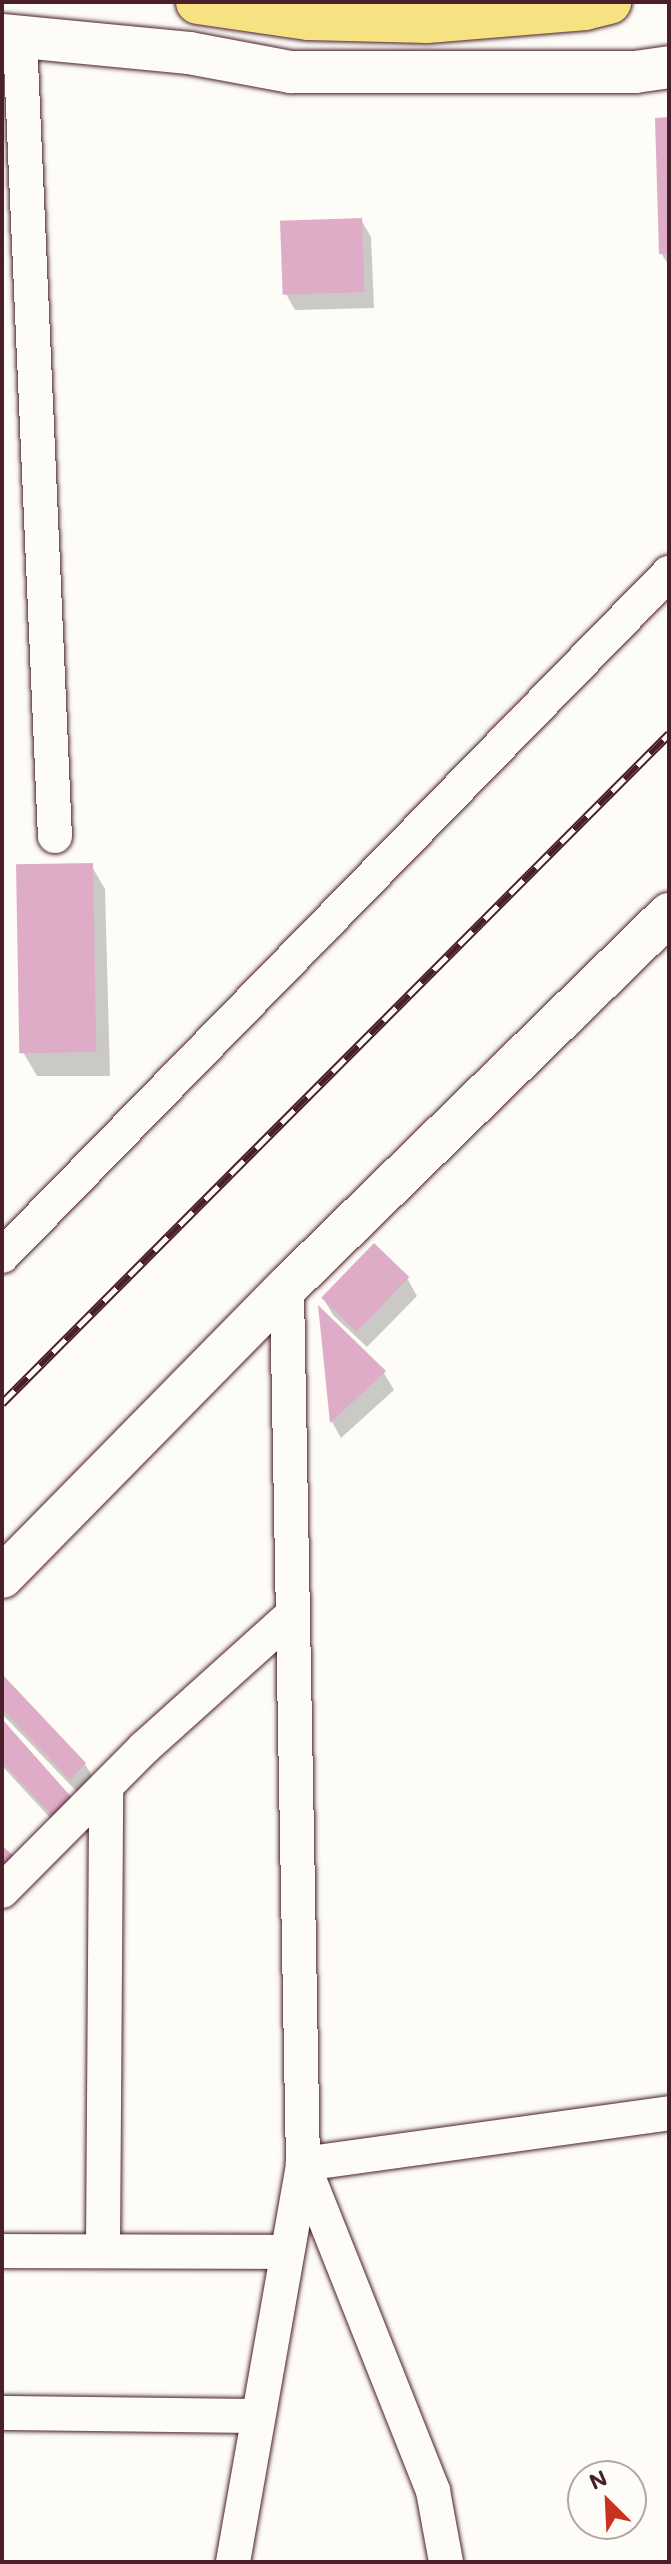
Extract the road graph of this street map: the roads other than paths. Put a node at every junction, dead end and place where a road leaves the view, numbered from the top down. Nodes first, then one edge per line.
1 (198, 2) edge
2 (609, 2) edge
3 (11, 37) edge
4 (669, 67) edge
5 (669, 573) edge
6 (55, 836) dead end
7 (669, 914) edge
8 (2, 1256) edge
9 (287, 1287) junction
10 (2, 1577) edge
11 (293, 1614) junction
12 (106, 1787) junction
13 (2, 1891) edge
14 (669, 2113) edge
15 (303, 2164) junction
16 (103, 2249) junction
17 (2, 2251) edge
18 (287, 2252) junction
19 (2, 2413) edge
20 (258, 2416) junction
21 (233, 2562) edge
22 (446, 2562) edge

1 - 2 main road
3 - 4 street
3 - 6 street
5 - 8 street
7 - 9 street
9 - 10 street
9 - 11 street
11 - 12 street
11 - 15 street
12 - 13 street
12 - 16 street
14 - 15 street
15 - 18 street
15 - 22 street
16 - 17 street
16 - 18 street
18 - 20 street
19 - 20 street
20 - 21 street

